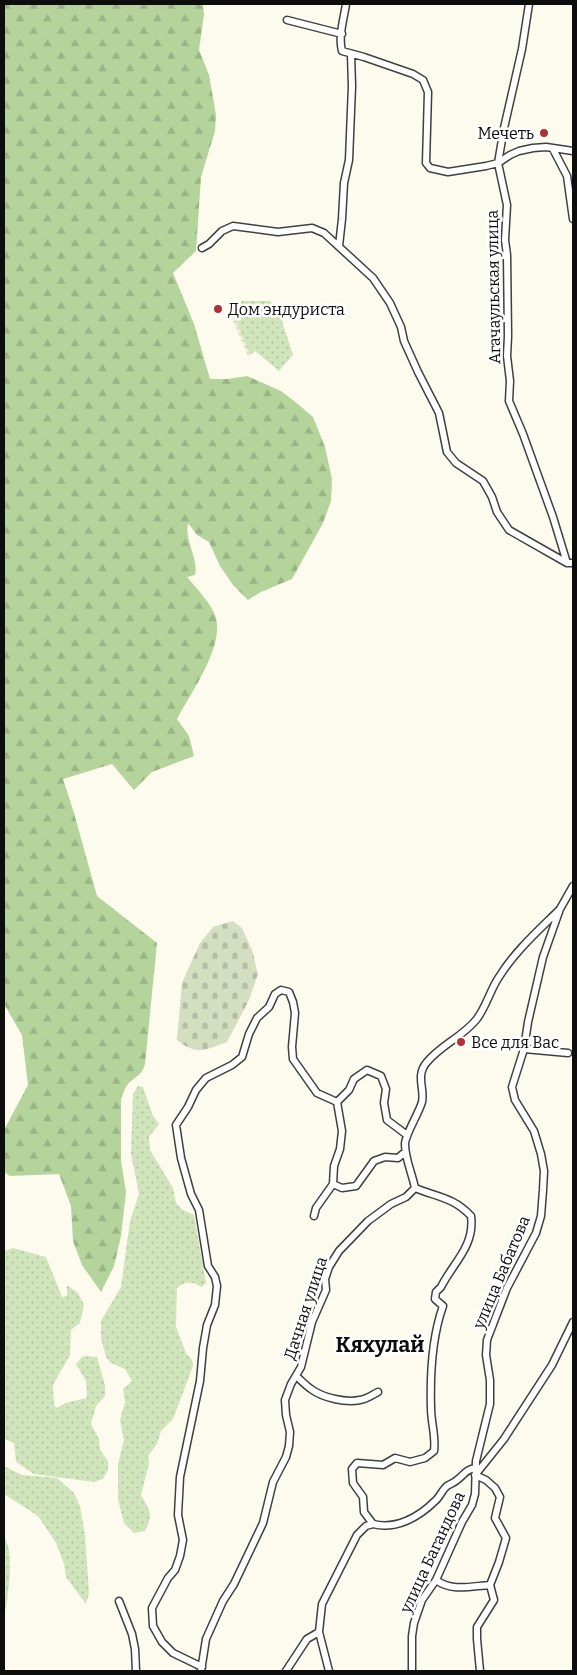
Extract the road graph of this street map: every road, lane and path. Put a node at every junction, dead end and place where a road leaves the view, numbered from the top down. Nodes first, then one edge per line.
1 (346, 4) edge
2 (529, 4) edge
3 (286, 20) dead end
4 (342, 34) junction
5 (350, 54) junction
6 (553, 149) junction
7 (573, 151) edge
8 (498, 163) junction
9 (573, 219) edge
10 (339, 246) junction
11 (202, 248) dead end
12 (570, 563) edge
13 (573, 886) edge
14 (560, 909) junction
15 (524, 1049) junction
16 (568, 1053) dead end
17 (337, 1102) junction
18 (407, 1134) junction
19 (405, 1152) junction
20 (333, 1184) junction
21 (415, 1188) junction
22 (314, 1216) dead end
23 (573, 1322) edge
24 (296, 1376) junction
25 (378, 1392) dead end
26 (475, 1472) junction
27 (373, 1524) junction
28 (436, 1580) junction
29 (490, 1586) junction
30 (119, 1601) dead end
31 (319, 1632) junction
32 (201, 1669) edge
33 (136, 1671) edge
34 (286, 1671) edge
35 (329, 1671) edge
36 (412, 1671) edge
37 (480, 1671) edge

1 - 4 street
2 - 8 street, Агачаульская улица
3 - 4 street
4 - 5 street
5 - 8 street
5 - 10 street
6 - 7 street
6 - 8 street
6 - 9 street
8 - 12 street, Агачаульская улица
10 - 11 street, Агачаульская улица
10 - 12 street, Агачаульская улица
13 - 14 street, улица Бабатова
14 - 15 street, улица Бабатова
14 - 18 street
15 - 16 street
15 - 26 street, улица Бабатова
17 - 18 street
17 - 20 street
17 - 32 street
18 - 19 street
19 - 20 street
19 - 21 street
20 - 22 street
21 - 24 street, Дачная улица
21 - 27 street
23 - 26 street
24 - 25 street
24 - 32 street, Дачная улица
26 - 27 street
26 - 28 street, улица Багандова
26 - 29 street
27 - 31 street
28 - 29 street
28 - 36 street, улица Багандова
29 - 37 street
30 - 33 street
31 - 34 street
31 - 35 street

